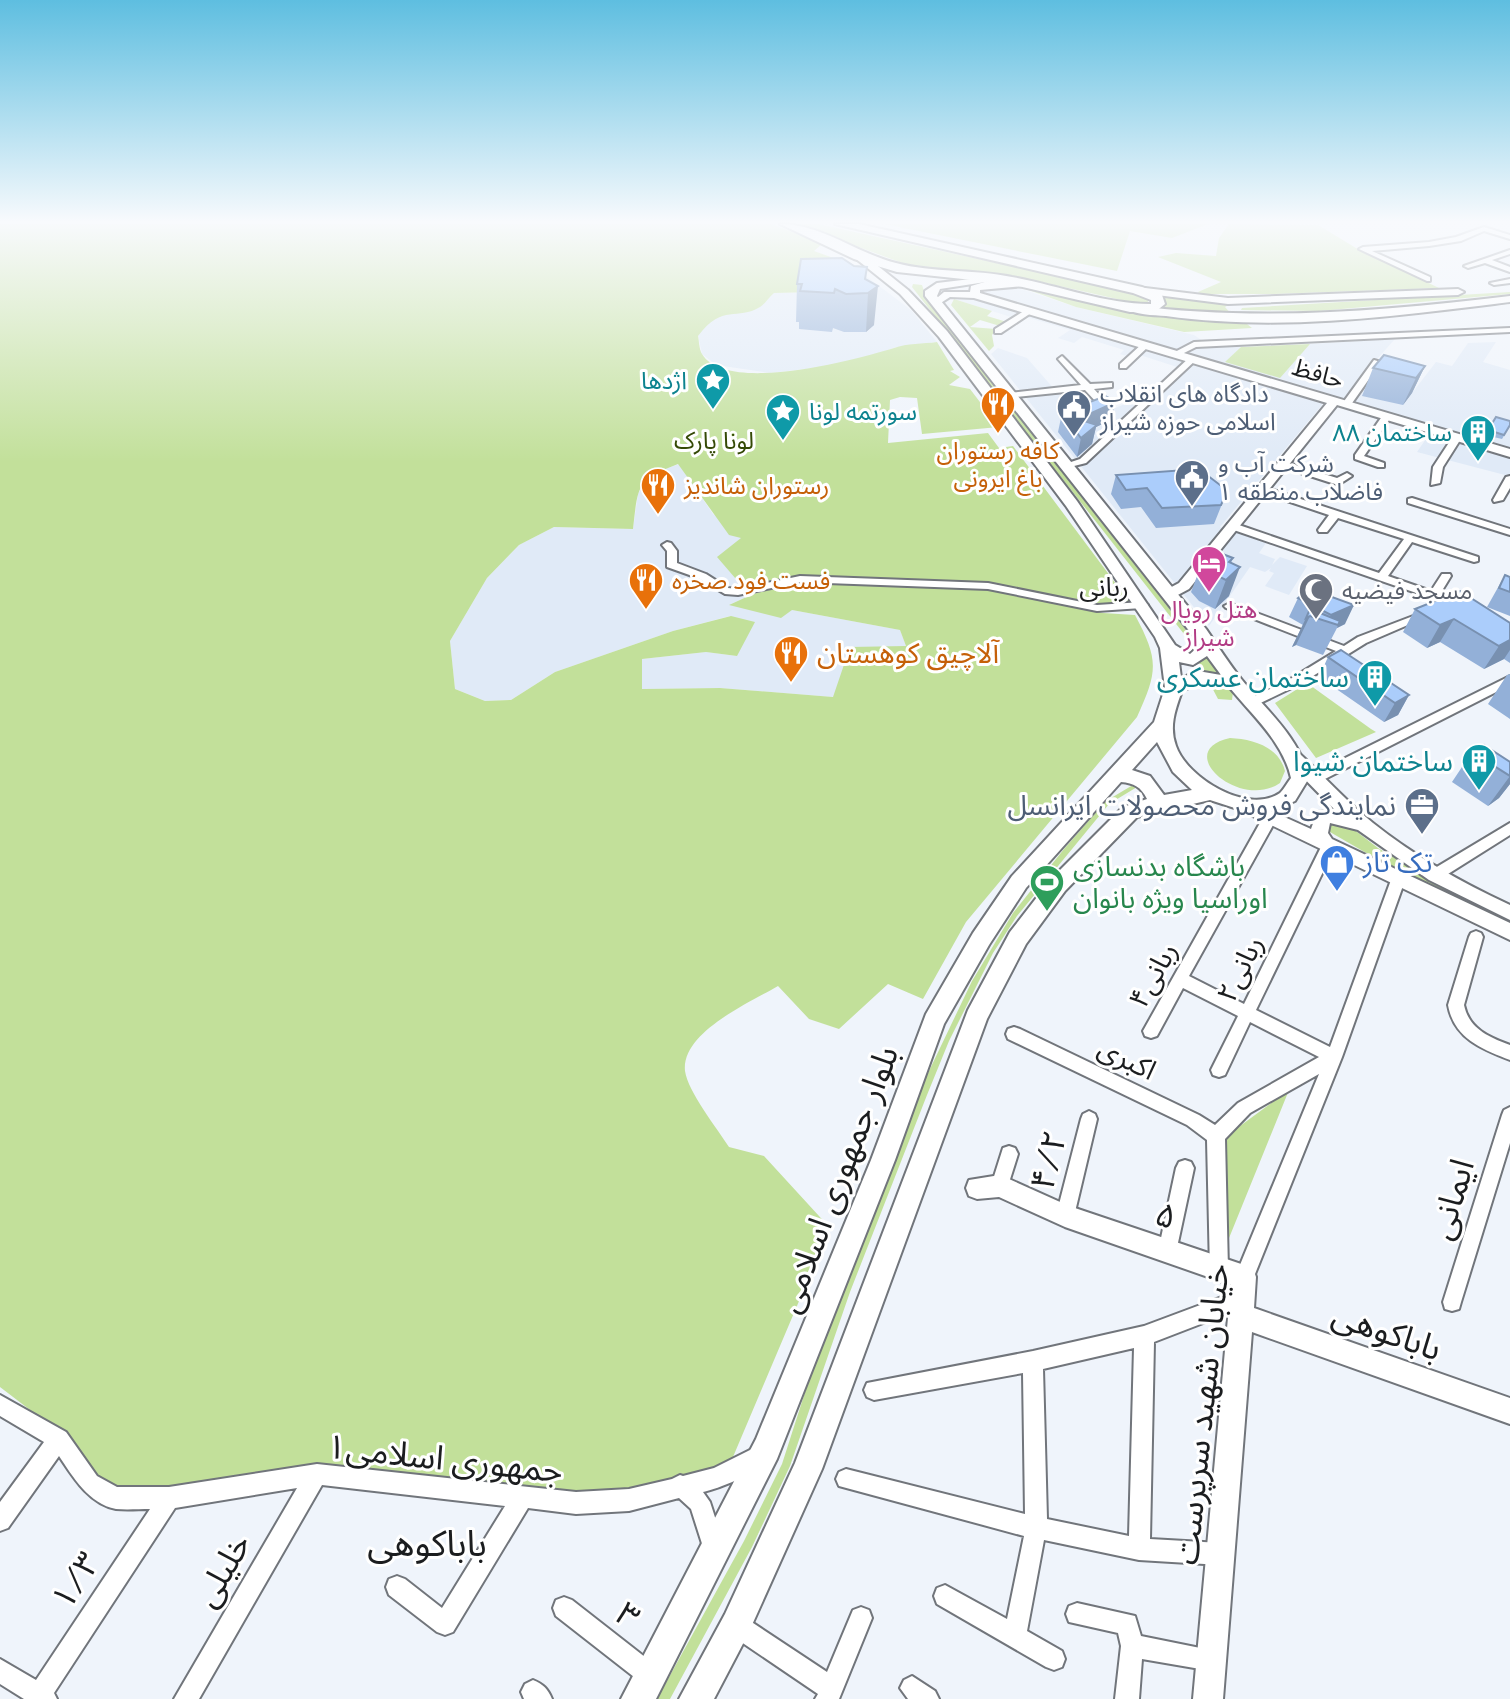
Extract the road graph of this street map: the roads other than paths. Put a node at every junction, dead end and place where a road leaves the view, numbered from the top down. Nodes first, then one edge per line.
1 (914, 303) edge
2 (939, 303) edge
3 (1003, 303) edge
4 (1110, 303) edge
5 (1158, 303) edge
6 (1260, 303) edge
7 (1468, 303) edge
8 (1130, 308) junction
9 (1030, 311) junction
10 (1294, 316) junction
11 (1510, 330) edge
12 (998, 331) dead end
13 (1399, 335) junction
14 (1146, 345) junction
15 (1389, 349) dead end
16 (1175, 354) junction
17 (1062, 359) dead end
18 (1193, 359) junction
19 (1377, 362) edge
20 (1123, 366) dead end
21 (1109, 385) dead end
22 (1087, 387) junction
23 (1009, 396) junction
24 (1101, 402) edge
25 (1341, 402) junction
26 (1386, 417) junction
27 (1457, 437) junction
28 (1510, 453) edge
29 (1285, 465) junction
30 (1381, 465) dead end
31 (1065, 467) junction
32 (1347, 476) dead end
33 (1510, 479) edge
34 (1435, 483) dead end
35 (1264, 490) junction
36 (1498, 500) dead end
37 (1412, 501) dead end
38 (1341, 512) junction
39 (1232, 526) junction
40 (1323, 530) dead end
41 (1510, 532) edge
42 (1419, 537) junction
43 (667, 545) dead end
44 (1469, 553) dead end
45 (1446, 576) dead end
46 (1381, 578) junction
47 (1169, 594) junction
48 (1434, 595) junction
49 (1455, 603) junction
50 (1142, 605) junction
51 (1230, 606) dead end
52 (1469, 608) edge
53 (1209, 645) junction
54 (1168, 648) junction
55 (1344, 650) junction
56 (1510, 680) edge
57 (1235, 683) junction
58 (1174, 688) junction
59 (1252, 703) junction
60 (1163, 724) junction
61 (1295, 759) junction
62 (1118, 775) junction
63 (1316, 778) junction
64 (1209, 793) junction
65 (1159, 804) junction
66 (1242, 804) junction
67 (1270, 818) junction
68 (1366, 827) junction
69 (1510, 828) edge
70 (1328, 847) junction
71 (1435, 875) junction
72 (1398, 880) junction
73 (1510, 913) edge
74 (1510, 932) edge
75 (1476, 937) dead end
76 (1180, 979) junction
77 (1248, 1013) junction
78 (1151, 1031) dead end
79 (1014, 1034) dead end
80 (1510, 1053) edge
81 (1334, 1057) junction
82 (1219, 1070) dead end
83 (1510, 1115) edge
84 (1089, 1119) dead end
85 (1216, 1136) junction
86 (1009, 1154) dead end
87 (1185, 1168) dead end
88 (988, 1187) joint
89 (1065, 1216) junction
90 (1167, 1252) junction
91 (1237, 1290) junction
92 (1452, 1302) dead end
93 (1144, 1336) junction
94 (1033, 1361) junction
95 (874, 1390) dead end
96 (0, 1405) edge
97 (1510, 1411) edge
98 (59, 1439) junction
99 (767, 1449) junction
100 (317, 1474) junction
101 (846, 1479) dead end
102 (680, 1485) junction
103 (169, 1498) junction
104 (522, 1498) junction
105 (0, 1520) edge
106 (1036, 1528) junction
107 (714, 1549) junction
108 (1139, 1549) junction
109 (1221, 1554) junction
110 (397, 1587) dead end
111 (945, 1596) dead end
112 (564, 1608) dead end
113 (1077, 1614) dead end
114 (861, 1618) dead end
115 (736, 1625) junction
116 (1015, 1637) junction
117 (1132, 1646) junction
118 (1054, 1659) dead end
119 (1212, 1660) junction
120 (0, 1671) edge
121 (651, 1676) junction
122 (829, 1694) edge
123 (40, 1698) edge
124 (186, 1699) edge
125 (638, 1699) edge
126 (696, 1699) edge
127 (1127, 1699) edge
128 (1208, 1699) edge

1 - 50 main road
2 - 23 main road
3 - 9 main road, حافظ
4 - 8 highway
5 - 8 highway
6 - 10 main road
7 - 10 main road
8 - 10 main road
9 - 12 street
9 - 14 main road, حافظ
11 - 13 street
13 - 15 street
13 - 16 street
14 - 16 main road, حافظ
14 - 20 street
16 - 18 main road, حافظ
17 - 22 street
18 - 25 main road, حافظ
18 - 31 street
19 - 25 street
21 - 22 street
22 - 23 street
22 - 24 street
23 - 31 main road
25 - 26 main road, حافظ
25 - 29 main road
26 - 27 main road, حافظ
26 - 30 street
27 - 28 main road, حافظ
27 - 34 street
29 - 32 street
29 - 35 main road
31 - 47 main road
33 - 36 street
35 - 38 street
35 - 39 main road
37 - 41 street
38 - 40 street
38 - 42 street
39 - 46 street
39 - 47 main road
42 - 44 street
42 - 46 street
43 - 50 street
45 - 48 street
46 - 48 street
47 - 53 main road
48 - 49 street
49 - 52 street
49 - 55 street
50 - 54 main road
51 - 55 street
53 - 54 main road
53 - 57 main road
54 - 58 main road
55 - 59 street
56 - 63 street
57 - 58 main road
57 - 59 main road
58 - 60 main road
59 - 61 main road
60 - 62 main road, بلوار جمهوری اسلامی
60 - 64 main road
61 - 63 main road
61 - 66 main road
62 - 65 main road
62 - 99 main road, بلوار جمهوری اسلامی
63 - 68 main road
64 - 65 main road
64 - 66 main road
65 - 115 main road
66 - 67 main road
67 - 70 main road
67 - 76 street, ربانی۴
68 - 70 main road
68 - 71 main road
69 - 71 street
70 - 72 main road
70 - 77 street, ربانی۲
71 - 73 main road
72 - 74 main road
72 - 81 street, خیابان شهید سرپرست
75 - 80 street
76 - 77 street
76 - 78 street, ربانی۴
77 - 81 street
77 - 82 street, ربانی۲
79 - 85 street, اکبری
81 - 85 street
81 - 91 street, خیابان شهید سرپرست
83 - 92 street, ایمانی
84 - 89 street, ۴/۲
85 - 91 street, خیابان شهید سرپرست
86 - 88 street
87 - 90 street
88 - 89 main road, ۵
89 - 90 main road, ۵
90 - 91 main road, ۵
91 - 93 street
91 - 97 main road, باباکوهی
91 - 109 main road, خیابان شهید سرپرست
93 - 94 street
93 - 108 street
94 - 95 street
94 - 106 street
96 - 98 street, جمهوری اسلامی۱
98 - 103 street, جمهوری اسلامی۱
98 - 105 street
99 - 102 street, جمهوری اسلامی۱
99 - 107 main road, بلوار جمهوری اسلامی
100 - 103 street, جمهوری اسلامی۱
100 - 104 street, جمهوری اسلامی۱
100 - 124 street, خلیلی
101 - 106 street
102 - 104 street, جمهوری اسلامی۱
102 - 107 street
103 - 123 street, ۱/۳
104 - 110 street
106 - 108 street
106 - 116 street
107 - 121 main road, بلوار جمهوری اسلامی
108 - 109 street
109 - 119 main road, خیابان شهید سرپرست
111 - 116 street
112 - 121 street, ۳
113 - 117 street
114 - 122 street
115 - 122 street
115 - 126 main road
116 - 118 street
117 - 119 street
117 - 127 street
119 - 128 main road, خیابان شهید سرپرست
120 - 123 street
121 - 125 main road, بلوار جمهوری اسلامی

